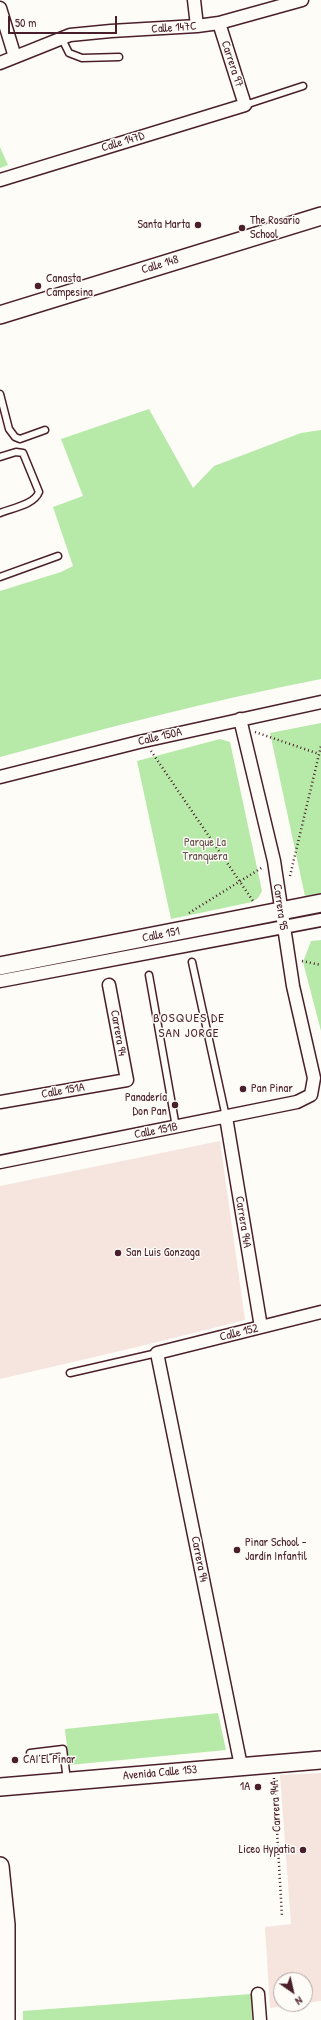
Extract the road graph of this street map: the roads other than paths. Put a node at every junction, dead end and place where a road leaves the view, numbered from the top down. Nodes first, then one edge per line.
1 (194, 0) edge
2 (302, 0) edge
3 (0, 8) edge
4 (219, 23) junction
5 (197, 26) junction
6 (61, 38) junction
7 (15, 56) junction
8 (119, 57) dead end
9 (0, 63) edge
10 (303, 86) dead end
11 (246, 104) junction
12 (0, 180) edge
13 (321, 216) edge
14 (0, 315) edge
15 (0, 394) edge
16 (45, 430) dead end
17 (0, 457) edge
18 (0, 512) edge
19 (58, 556) dead end
20 (0, 577) edge
21 (321, 702) edge
22 (241, 723) junction
23 (0, 777) edge
24 (321, 903) edge
25 (282, 919) junction
26 (321, 920) edge
27 (192, 962) dead end
28 (0, 966) edge
29 (149, 975) dead end
30 (0, 981) edge
31 (109, 985) dead end
32 (127, 1080) joint
33 (311, 1095) joint
34 (0, 1102) edge
35 (226, 1117) junction
36 (176, 1127) junction
37 (0, 1162) edge
38 (321, 1312) edge
39 (261, 1327) junction
40 (158, 1353) junction
41 (70, 1373) dead end
42 (30, 1753) dead end
43 (321, 1760) edge
44 (241, 1766) junction
45 (67, 1781) junction
46 (0, 1787) edge
47 (0, 1866) edge
48 (258, 1994) dead end
49 (4, 2013) edge
50 (260, 2020) edge

1 - 5 street
2 - 4 street, Calle 147C
3 - 7 street
4 - 5 street, Calle 147C
4 - 11 street, Carrera 97
5 - 6 street, Calle 147C
6 - 7 street, Calle 147C
6 - 8 lane
7 - 9 street, Calle 147C
10 - 11 lane
11 - 12 street, Calle 147D
13 - 14 street, Calle 148
15 - 16 lane
17 - 18 lane
19 - 20 lane
21 - 22 street, Calle 150A
22 - 23 street, Calle 150A
22 - 25 street, Carrera 95
24 - 25 street, Calle 151
25 - 26 street, Calle 151
25 - 28 street, Calle 151
25 - 30 street, Calle 151
25 - 33 street, Carrera 95
27 - 35 lane
29 - 36 lane
31 - 32 street, Carrera 94
32 - 34 street, Calle 151A
33 - 35 street, Calle 151B
35 - 36 street, Calle 151B
35 - 39 street, Carrera 94A
36 - 37 street, Calle 151B
38 - 39 street, Calle 152
39 - 40 street, Calle 152
40 - 41 lane
40 - 44 street, Carrera 94
42 - 45 lane
43 - 44 street, Avenida Calle 153
44 - 45 street, Avenida Calle 153
45 - 46 street, Avenida Calle 153
47 - 49 street
48 - 50 street

